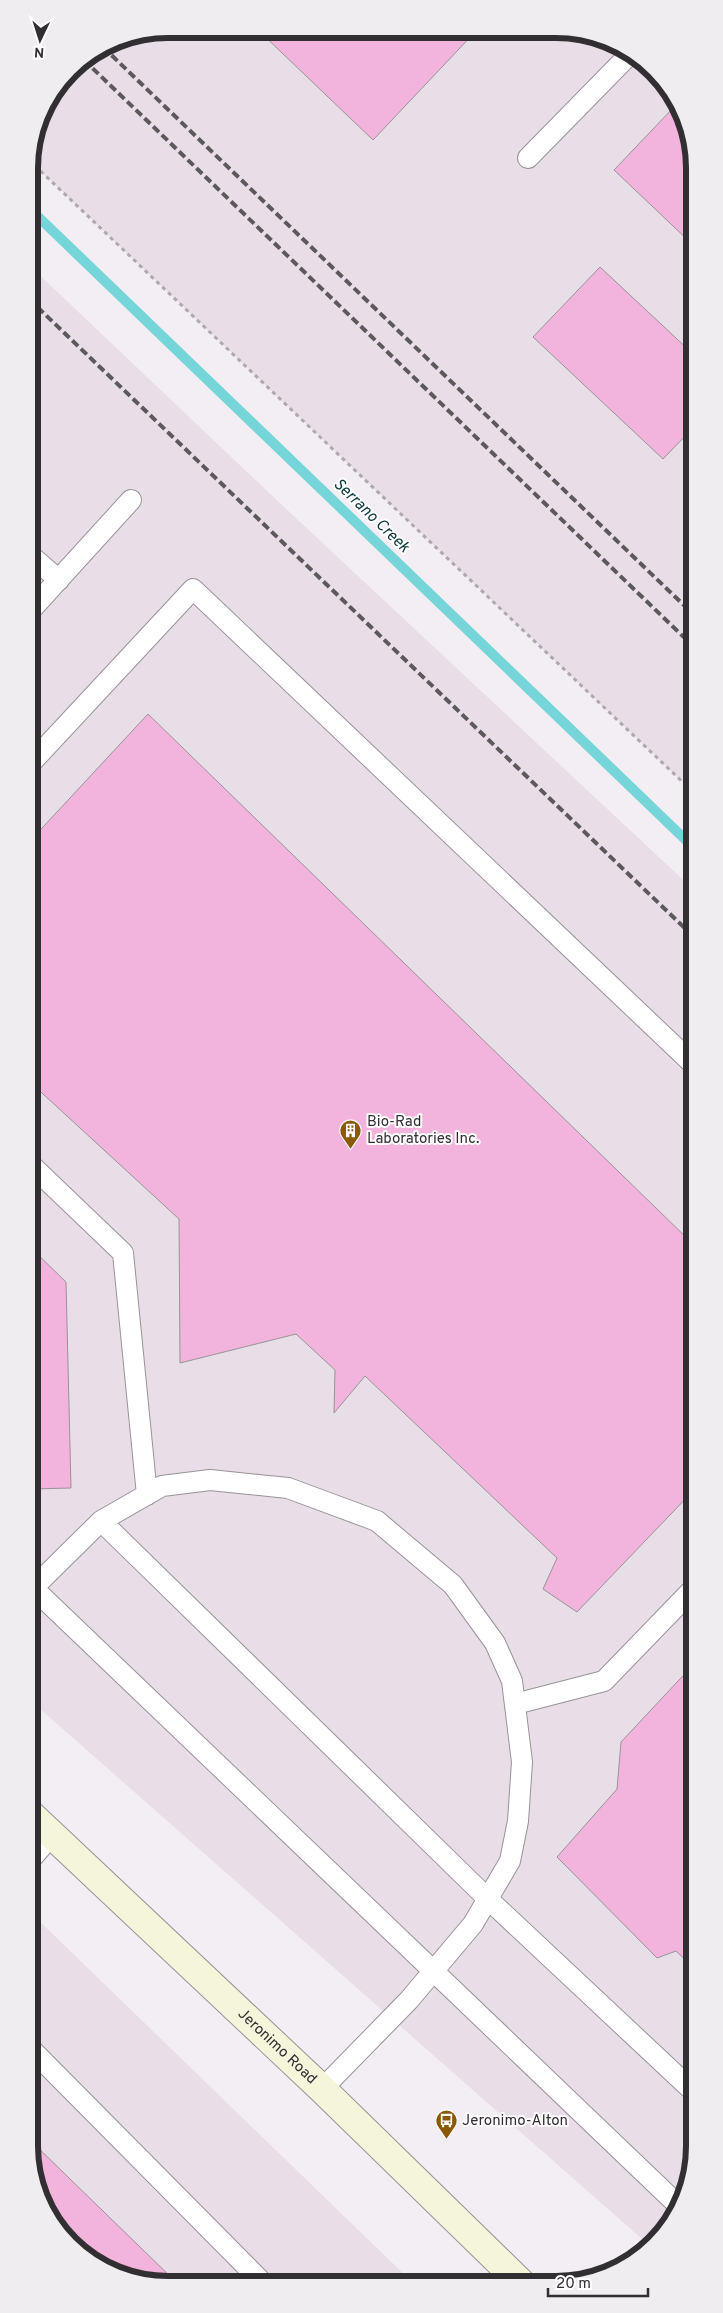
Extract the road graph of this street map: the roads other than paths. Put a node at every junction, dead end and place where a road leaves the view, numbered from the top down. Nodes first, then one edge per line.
1 (626, 58) edge
2 (528, 158) dead end
3 (131, 500) dead end
4 (38, 561) edge
5 (59, 580) junction
6 (38, 602) edge
7 (38, 755) edge
8 (686, 1057) edge
9 (38, 1172) edge
10 (147, 1495) junction
11 (101, 1522) junction
12 (38, 1583) edge
13 (38, 1595) edge
14 (685, 1597) edge
15 (515, 1704) junction
16 (38, 1822) edge
17 (52, 1835) junction
18 (38, 1851) edge
19 (488, 1899) junction
20 (433, 1971) junction
21 (38, 2061) edge
22 (685, 2084) edge
23 (322, 2089) junction
24 (673, 2201) edge
25 (256, 2276) edge
26 (514, 2276) edge

1 - 2 lane
3 - 5 lane
4 - 5 lane
5 - 6 lane
7 - 8 lane
9 - 10 lane
10 - 11 lane
10 - 15 lane
11 - 12 lane
11 - 19 lane
13 - 20 lane
14 - 15 lane
15 - 19 lane
16 - 17 main road, Jeronimo Road
17 - 18 lane
17 - 23 main road, Jeronimo Road
19 - 20 lane
19 - 22 lane
20 - 23 lane
20 - 24 lane
21 - 25 lane
23 - 26 main road, Jeronimo Road

